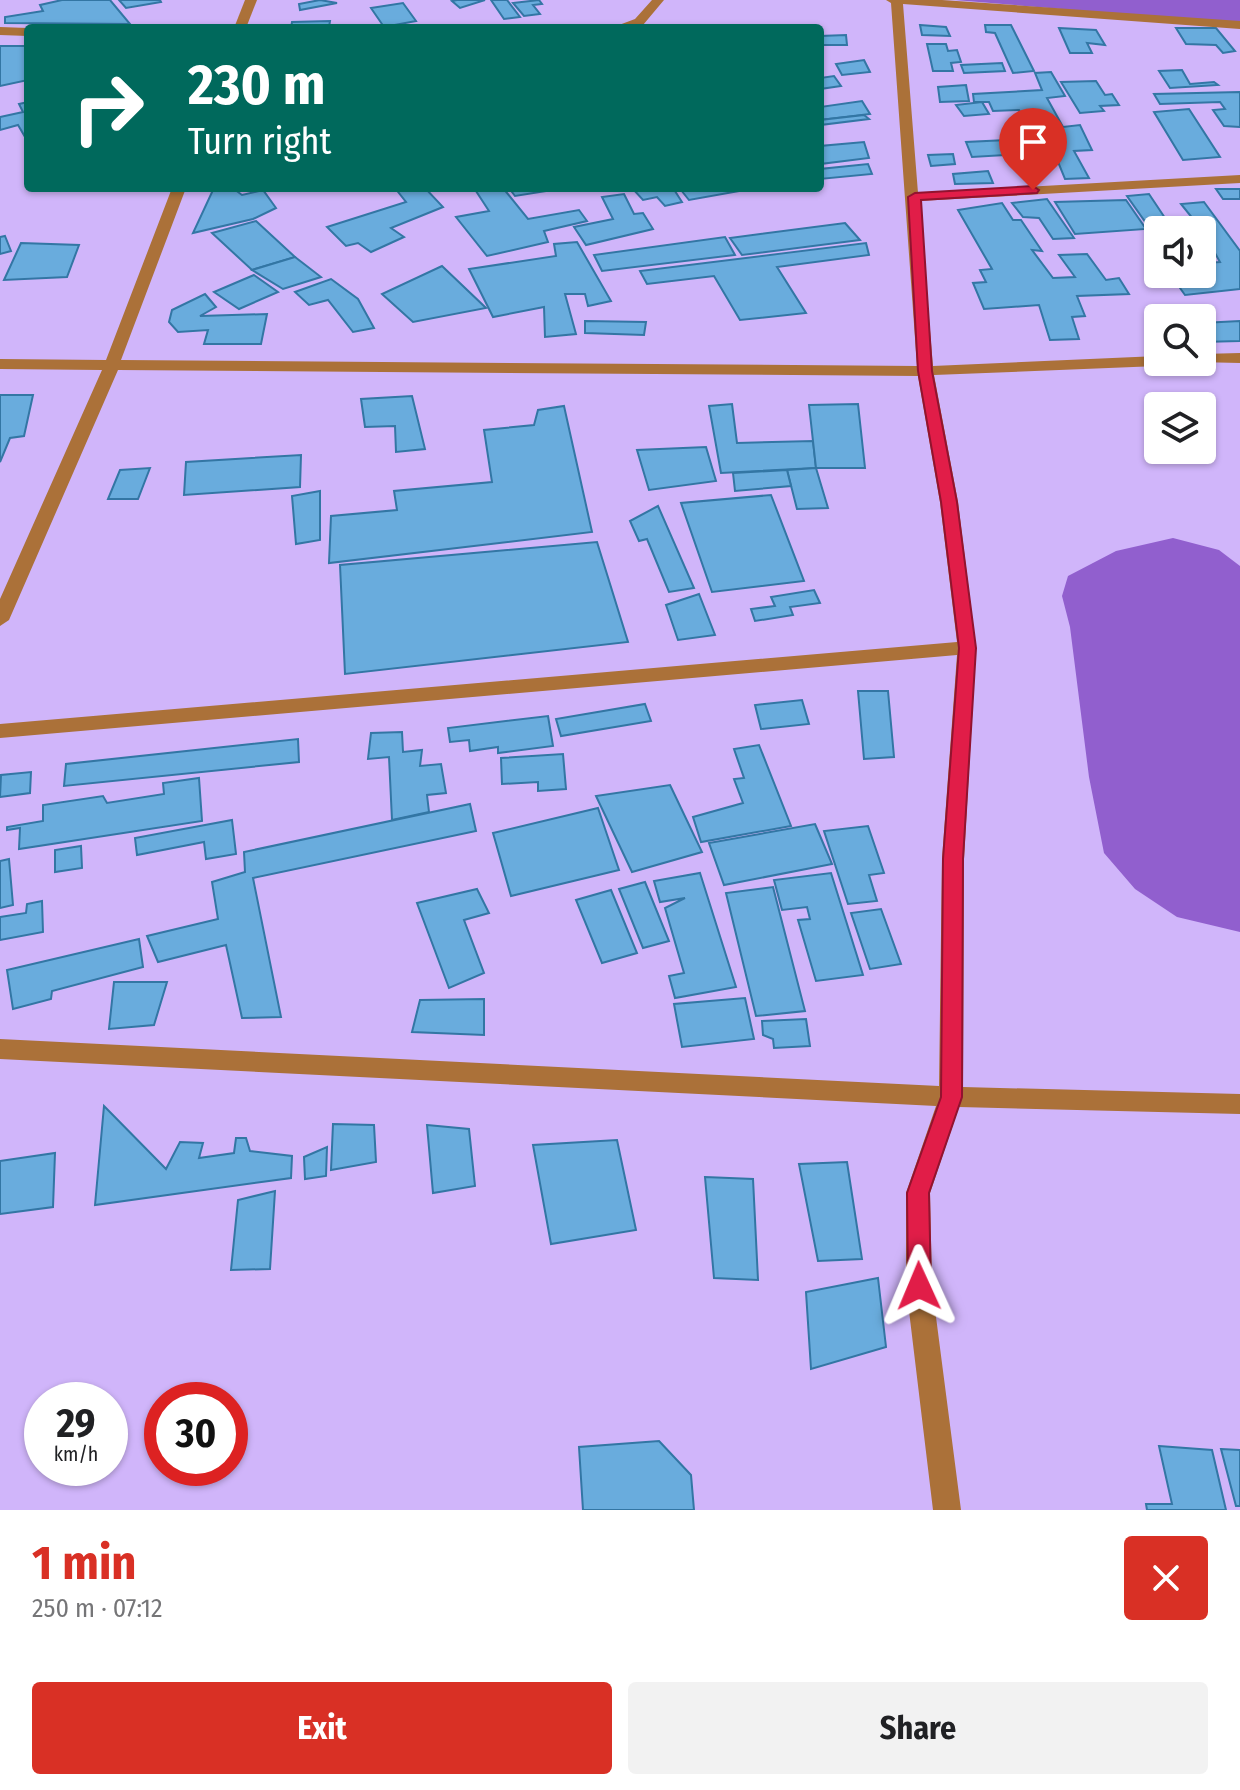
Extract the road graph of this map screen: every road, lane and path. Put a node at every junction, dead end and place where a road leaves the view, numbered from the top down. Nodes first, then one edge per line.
1 (251, 0) edge
2 (658, 0) edge
3 (895, 0) edge
4 (242, 24) edge
5 (632, 24) edge
6 (1240, 25) edge
7 (0, 31) edge
8 (24, 32) edge
9 (1240, 179) edge
10 (177, 192) edge
11 (915, 197) junction
12 (1240, 358) edge
13 (1216, 359) edge
14 (1144, 362) edge
15 (0, 364) edge
16 (111, 367) junction
17 (925, 371) junction
18 (0, 619) edge
19 (967, 648) junction
20 (0, 731) edge
21 (0, 1049) edge
22 (951, 1097) junction
23 (1240, 1104) edge
24 (947, 1510) edge

1 - 4 street
2 - 5 street
3 - 6 street
3 - 11 street
7 - 8 street
9 - 11 street
10 - 16 street
11 - 17 street
12 - 13 street
14 - 17 street
15 - 16 street
16 - 17 street
16 - 18 street
17 - 19 street
19 - 20 street
19 - 22 street
21 - 22 street
22 - 23 street
22 - 24 street

